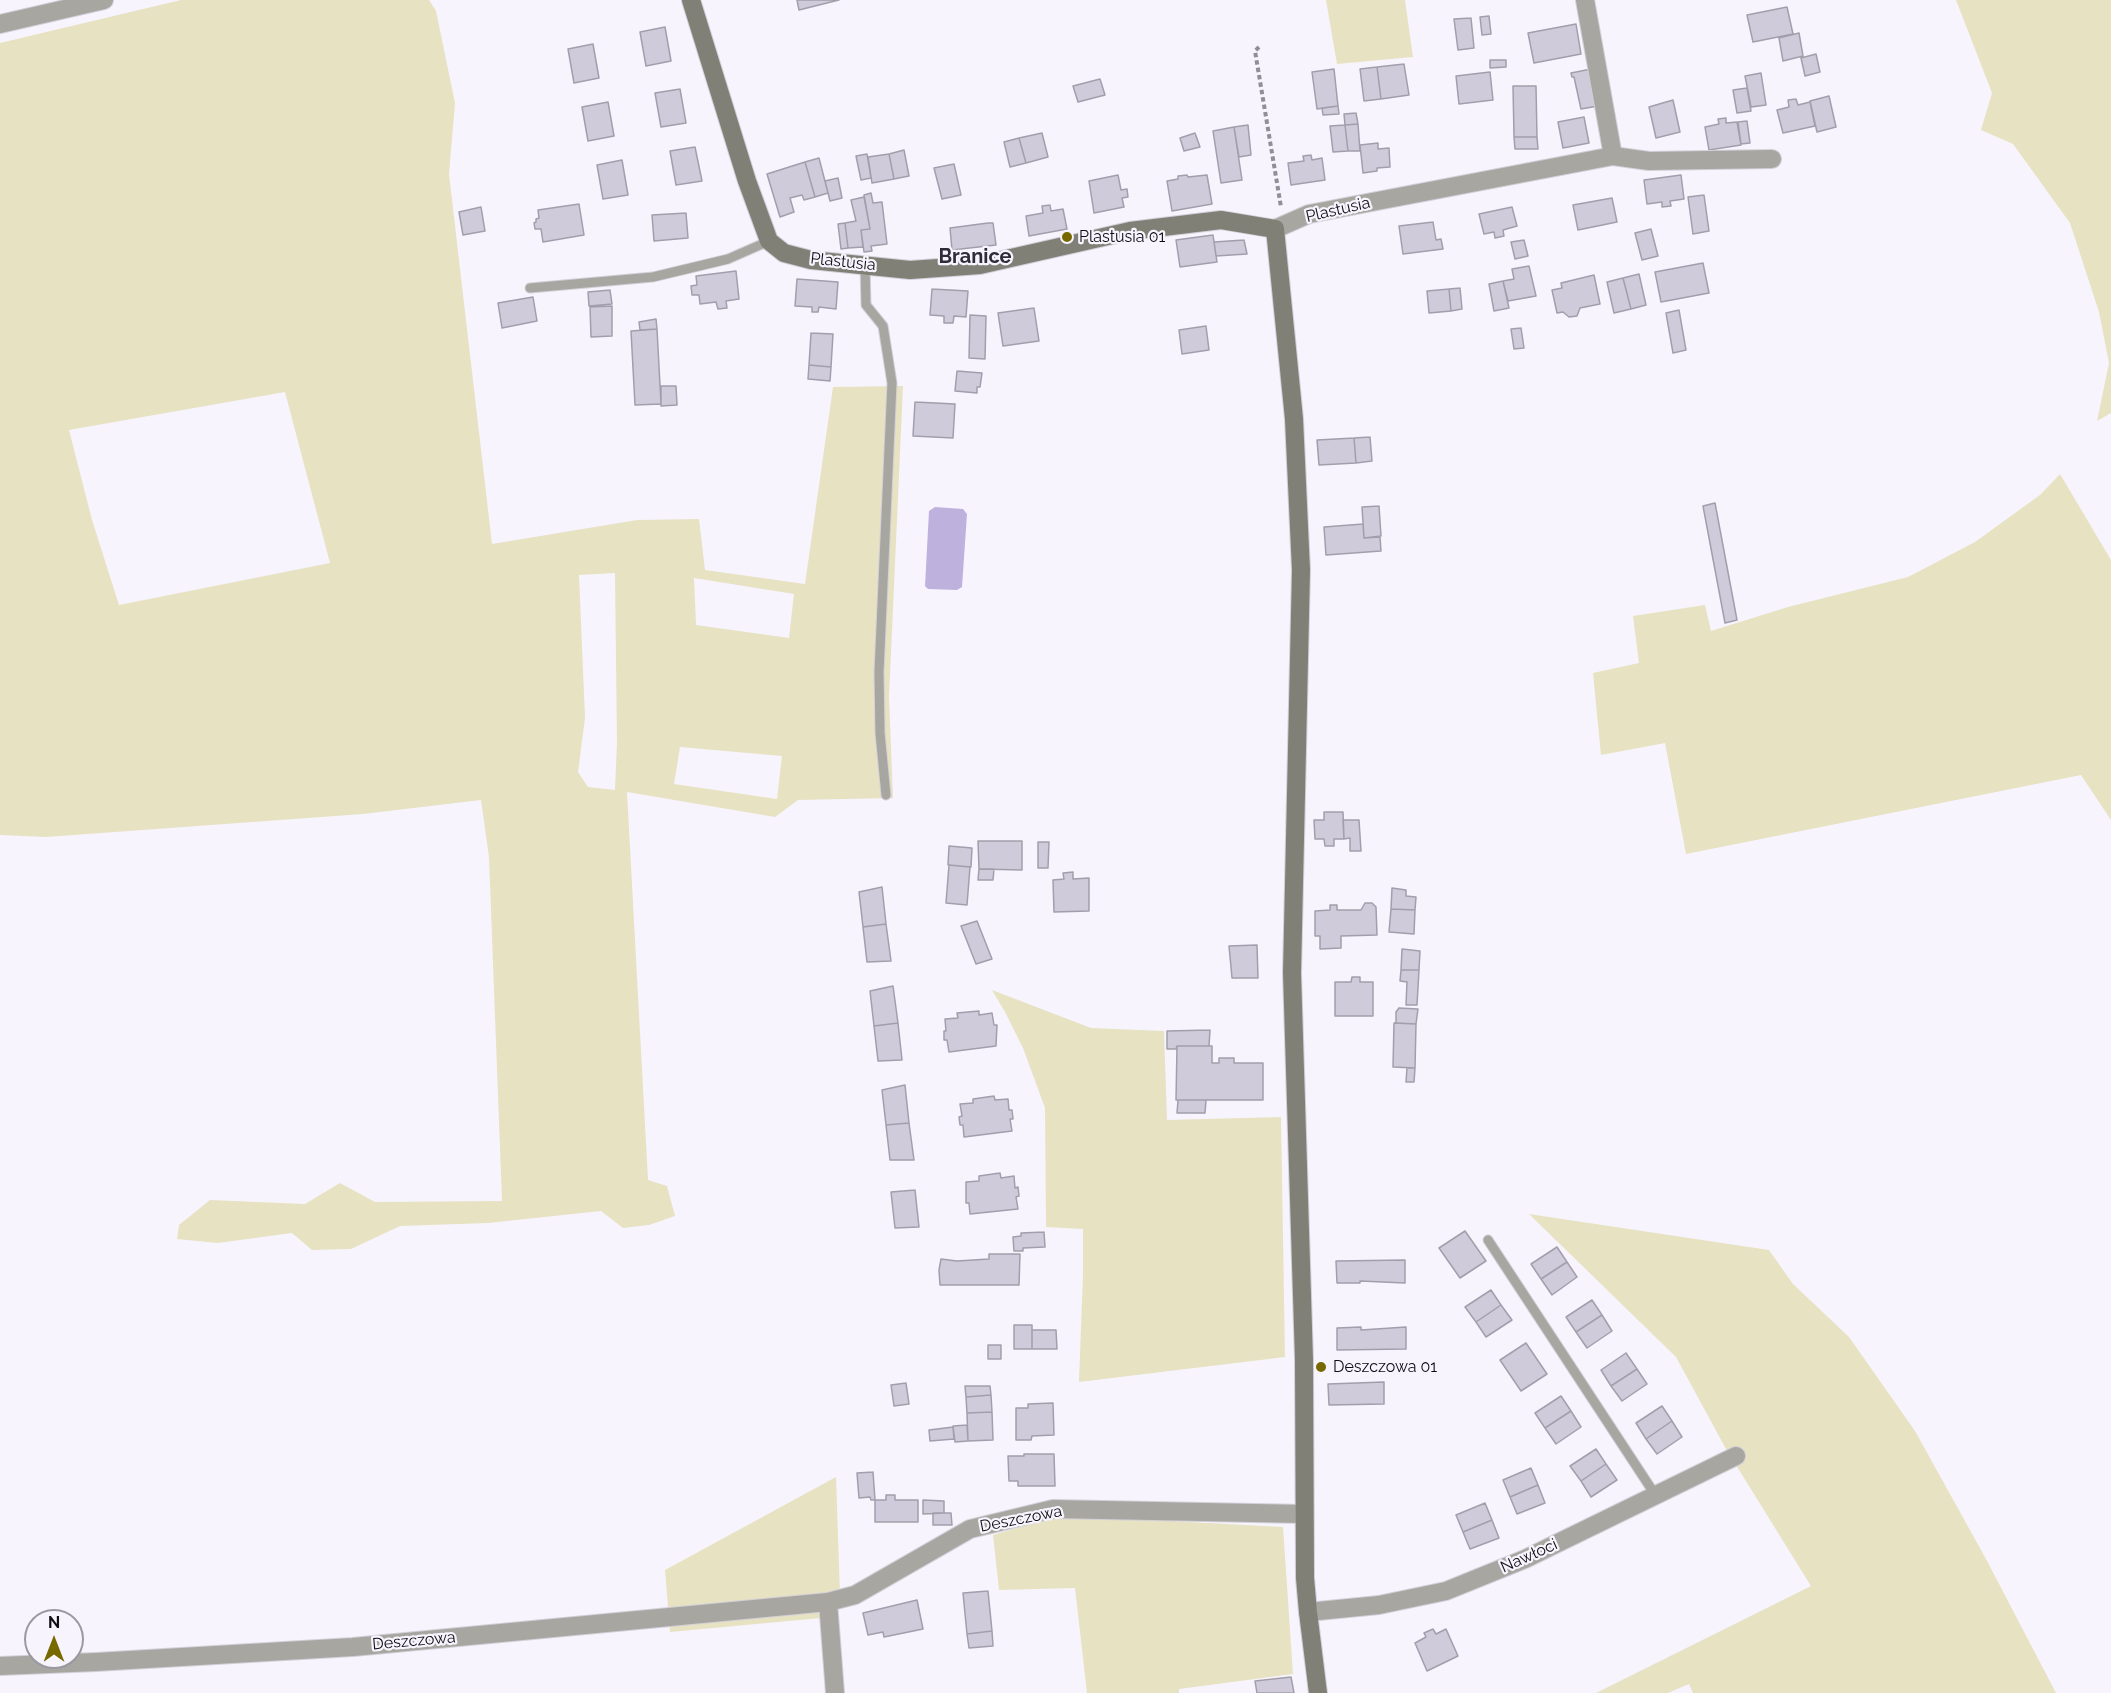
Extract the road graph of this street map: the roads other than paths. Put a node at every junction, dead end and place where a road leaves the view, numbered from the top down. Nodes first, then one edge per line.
1 (104, 0) edge
2 (692, 0) edge
3 (1585, 0) edge
4 (0, 24) edge
5 (1613, 156) junction
6 (1772, 159) dead end
7 (1275, 229) junction
8 (768, 241) junction
9 (865, 265) junction
10 (530, 288) dead end
11 (886, 795) dead end
12 (1488, 1240) dead end
13 (1736, 1456) dead end
14 (1656, 1496) junction
15 (1304, 1514) junction
16 (828, 1602) junction
17 (1308, 1612) junction
18 (0, 1666) edge
19 (835, 1693) edge
20 (1318, 1693) edge

1 - 4 street
2 - 8 street
3 - 5 street
5 - 6 street, Plastusia
5 - 7 street, Plastusia
7 - 9 street, Plastusia
7 - 15 street
8 - 9 street, Plastusia
8 - 10 lane
9 - 11 lane
12 - 14 lane
13 - 14 street, Nawłoci
14 - 17 street, Nawłoci
15 - 16 street, Deszczowa
15 - 17 street
16 - 18 street, Deszczowa
16 - 19 street
17 - 20 street

